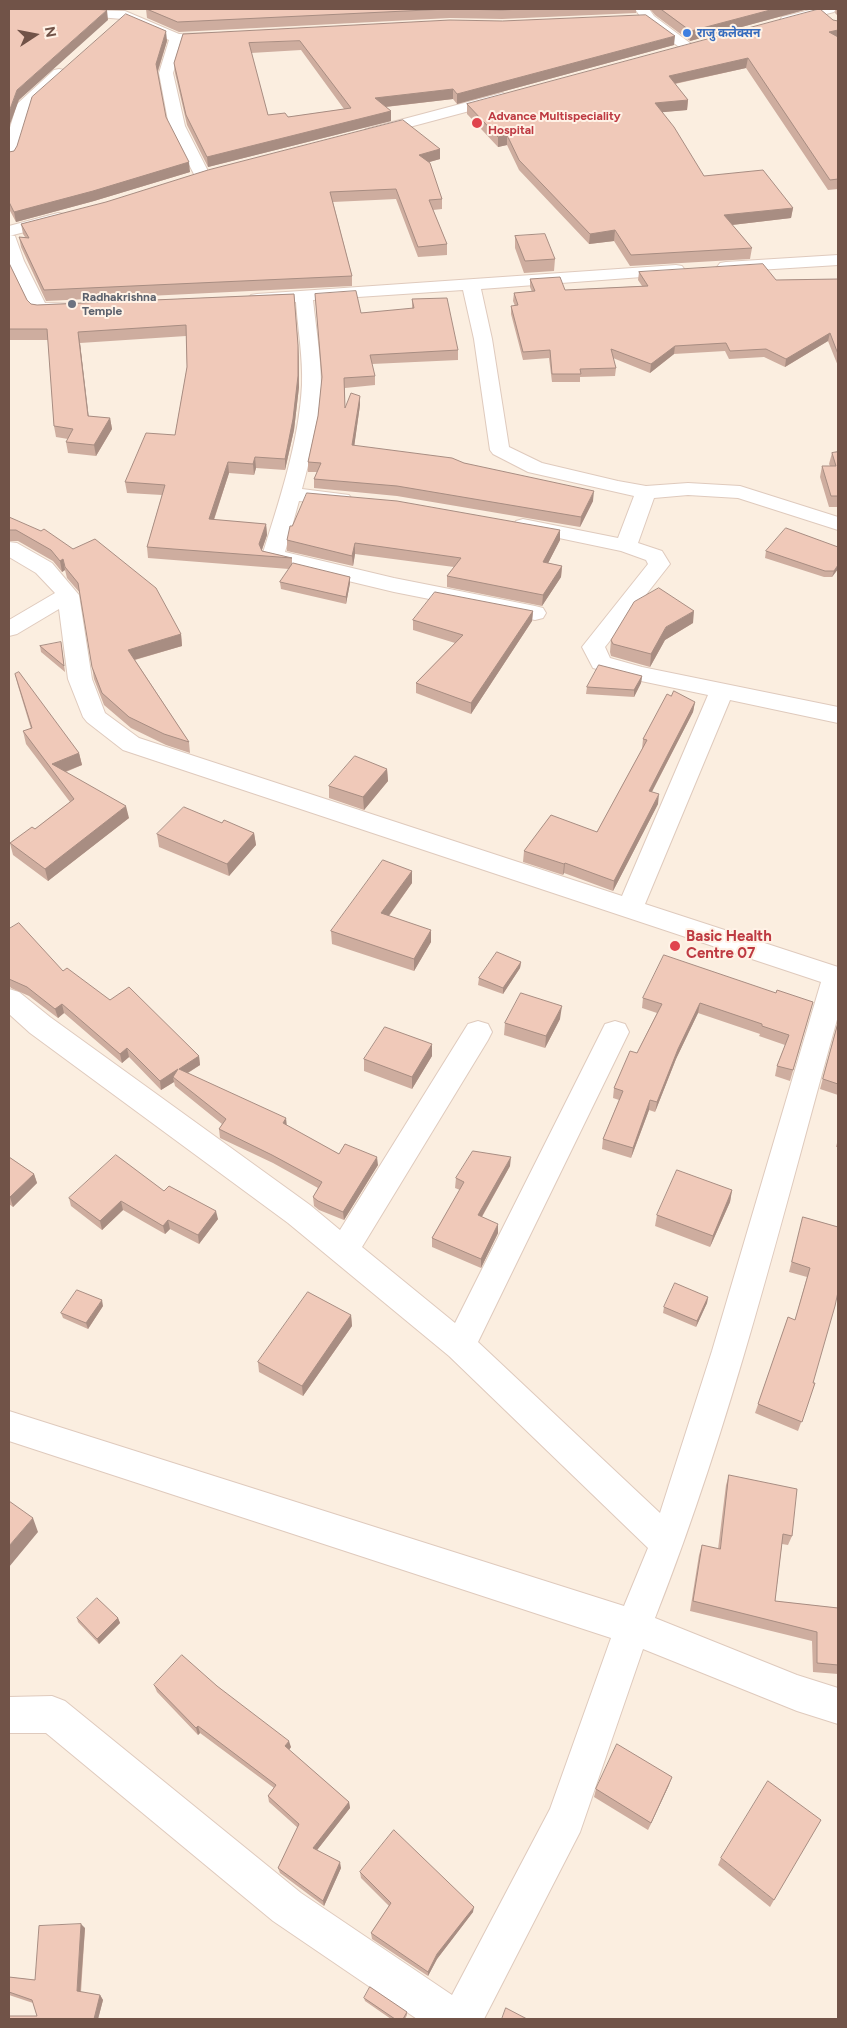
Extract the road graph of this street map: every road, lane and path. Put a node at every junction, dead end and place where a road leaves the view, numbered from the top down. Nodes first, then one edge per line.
1 (53, 9) edge
2 (150, 11) edge
3 (125, 14) junction
4 (829, 14) edge
5 (642, 16) edge
6 (774, 23) edge
7 (111, 27) edge
8 (235, 35) edge
9 (176, 38) junction
10 (706, 41) edge
11 (687, 46) junction
12 (669, 51) edge
13 (68, 66) edge
14 (520, 93) edge
15 (361, 135) edge
16 (9, 156) edge
17 (220, 171) edge
18 (202, 175) junction
19 (183, 181) edge
20 (73, 214) edge
21 (9, 231) edge
22 (9, 240) edge
23 (838, 262) edge
24 (471, 285) junction
25 (304, 297) junction
26 (245, 300) edge
27 (88, 307) edge
28 (646, 492) junction
29 (291, 494) junction
30 (358, 501) edge
31 (502, 522) edge
32 (838, 524) edge
33 (626, 546) junction
34 (9, 548) edge
35 (68, 595) junction
36 (535, 613) dead end
37 (9, 629) edge
38 (722, 691) junction
39 (838, 715) edge
40 (630, 909) junction
41 (837, 976) edge
42 (9, 999) edge
43 (478, 1032) dead end
44 (615, 1032) dead end
45 (344, 1250) junction
46 (460, 1346) junction
47 (9, 1426) edge
48 (667, 1543) junction
49 (633, 1626) junction
50 (838, 1706) edge
51 (9, 1715) edge
52 (452, 2019) edge
53 (462, 2019) edge

1 - 3 street
2 - 3 street
3 - 7 street
3 - 9 street
4 - 6 street
5 - 11 street
8 - 9 street
9 - 18 street
10 - 11 street
11 - 12 street
13 - 16 street
14 - 15 street
17 - 18 street
18 - 19 street
20 - 21 street
22 - 27 street
23 - 24 street
24 - 25 street
24 - 28 street
25 - 26 street
25 - 29 street
28 - 32 street
28 - 33 street
29 - 30 street
29 - 36 street
31 - 33 street
33 - 38 street
34 - 35 street
35 - 37 street
35 - 40 street
38 - 39 street
38 - 40 street
40 - 41 street
41 - 48 street
42 - 45 street
43 - 45 street
44 - 46 street
45 - 46 street
46 - 48 street
47 - 49 street
48 - 49 street
49 - 50 street
49 - 53 street
51 - 52 street

